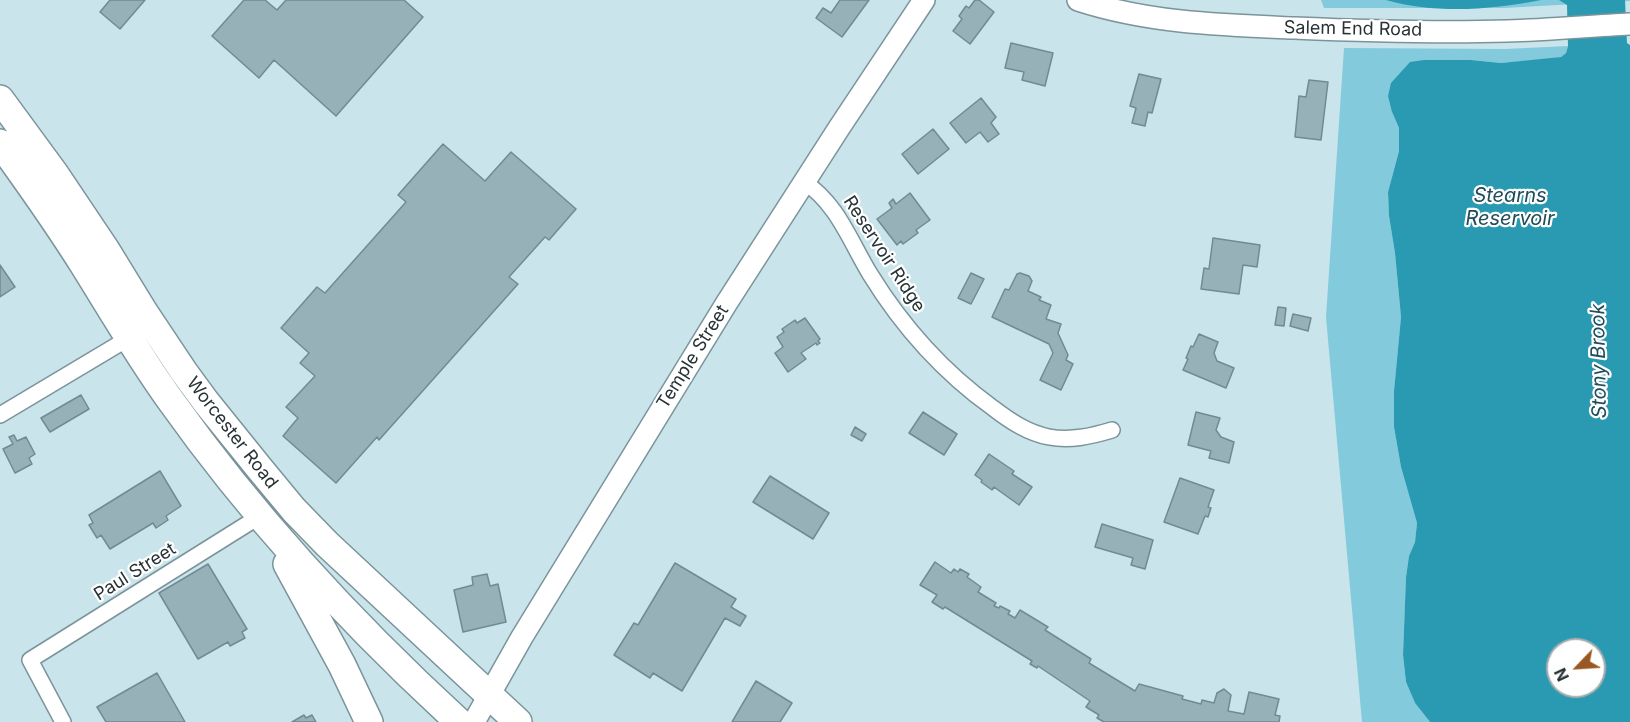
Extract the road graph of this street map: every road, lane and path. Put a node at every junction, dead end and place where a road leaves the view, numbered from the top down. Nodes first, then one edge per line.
1 (924, 0) edge
2 (1078, 0) edge
3 (1630, 24) edge
4 (0, 99) edge
5 (0, 143) edge
6 (804, 182) junction
7 (129, 338) junction
8 (0, 415) edge
9 (1112, 430) dead end
10 (260, 516) junction
11 (342, 665) junction
12 (488, 696) junction
13 (63, 722) edge
14 (369, 722) edge
15 (384, 722) edge
16 (459, 722) edge
17 (474, 722) edge
18 (518, 722) edge

1 - 6 street, Temple Street
2 - 3 street, Salem End Road
4 - 12 highway, Worcester Road
5 - 7 highway, Worcester Road
6 - 9 street, Reservoir Ridge
6 - 12 street, Temple Street
7 - 8 street
7 - 10 highway, Worcester Road
10 - 11 highway
10 - 13 street, Paul Street
10 - 16 highway, Worcester Road
11 - 14 highway
11 - 15 highway
12 - 17 street, Temple Street
12 - 18 highway, Worcester Road

